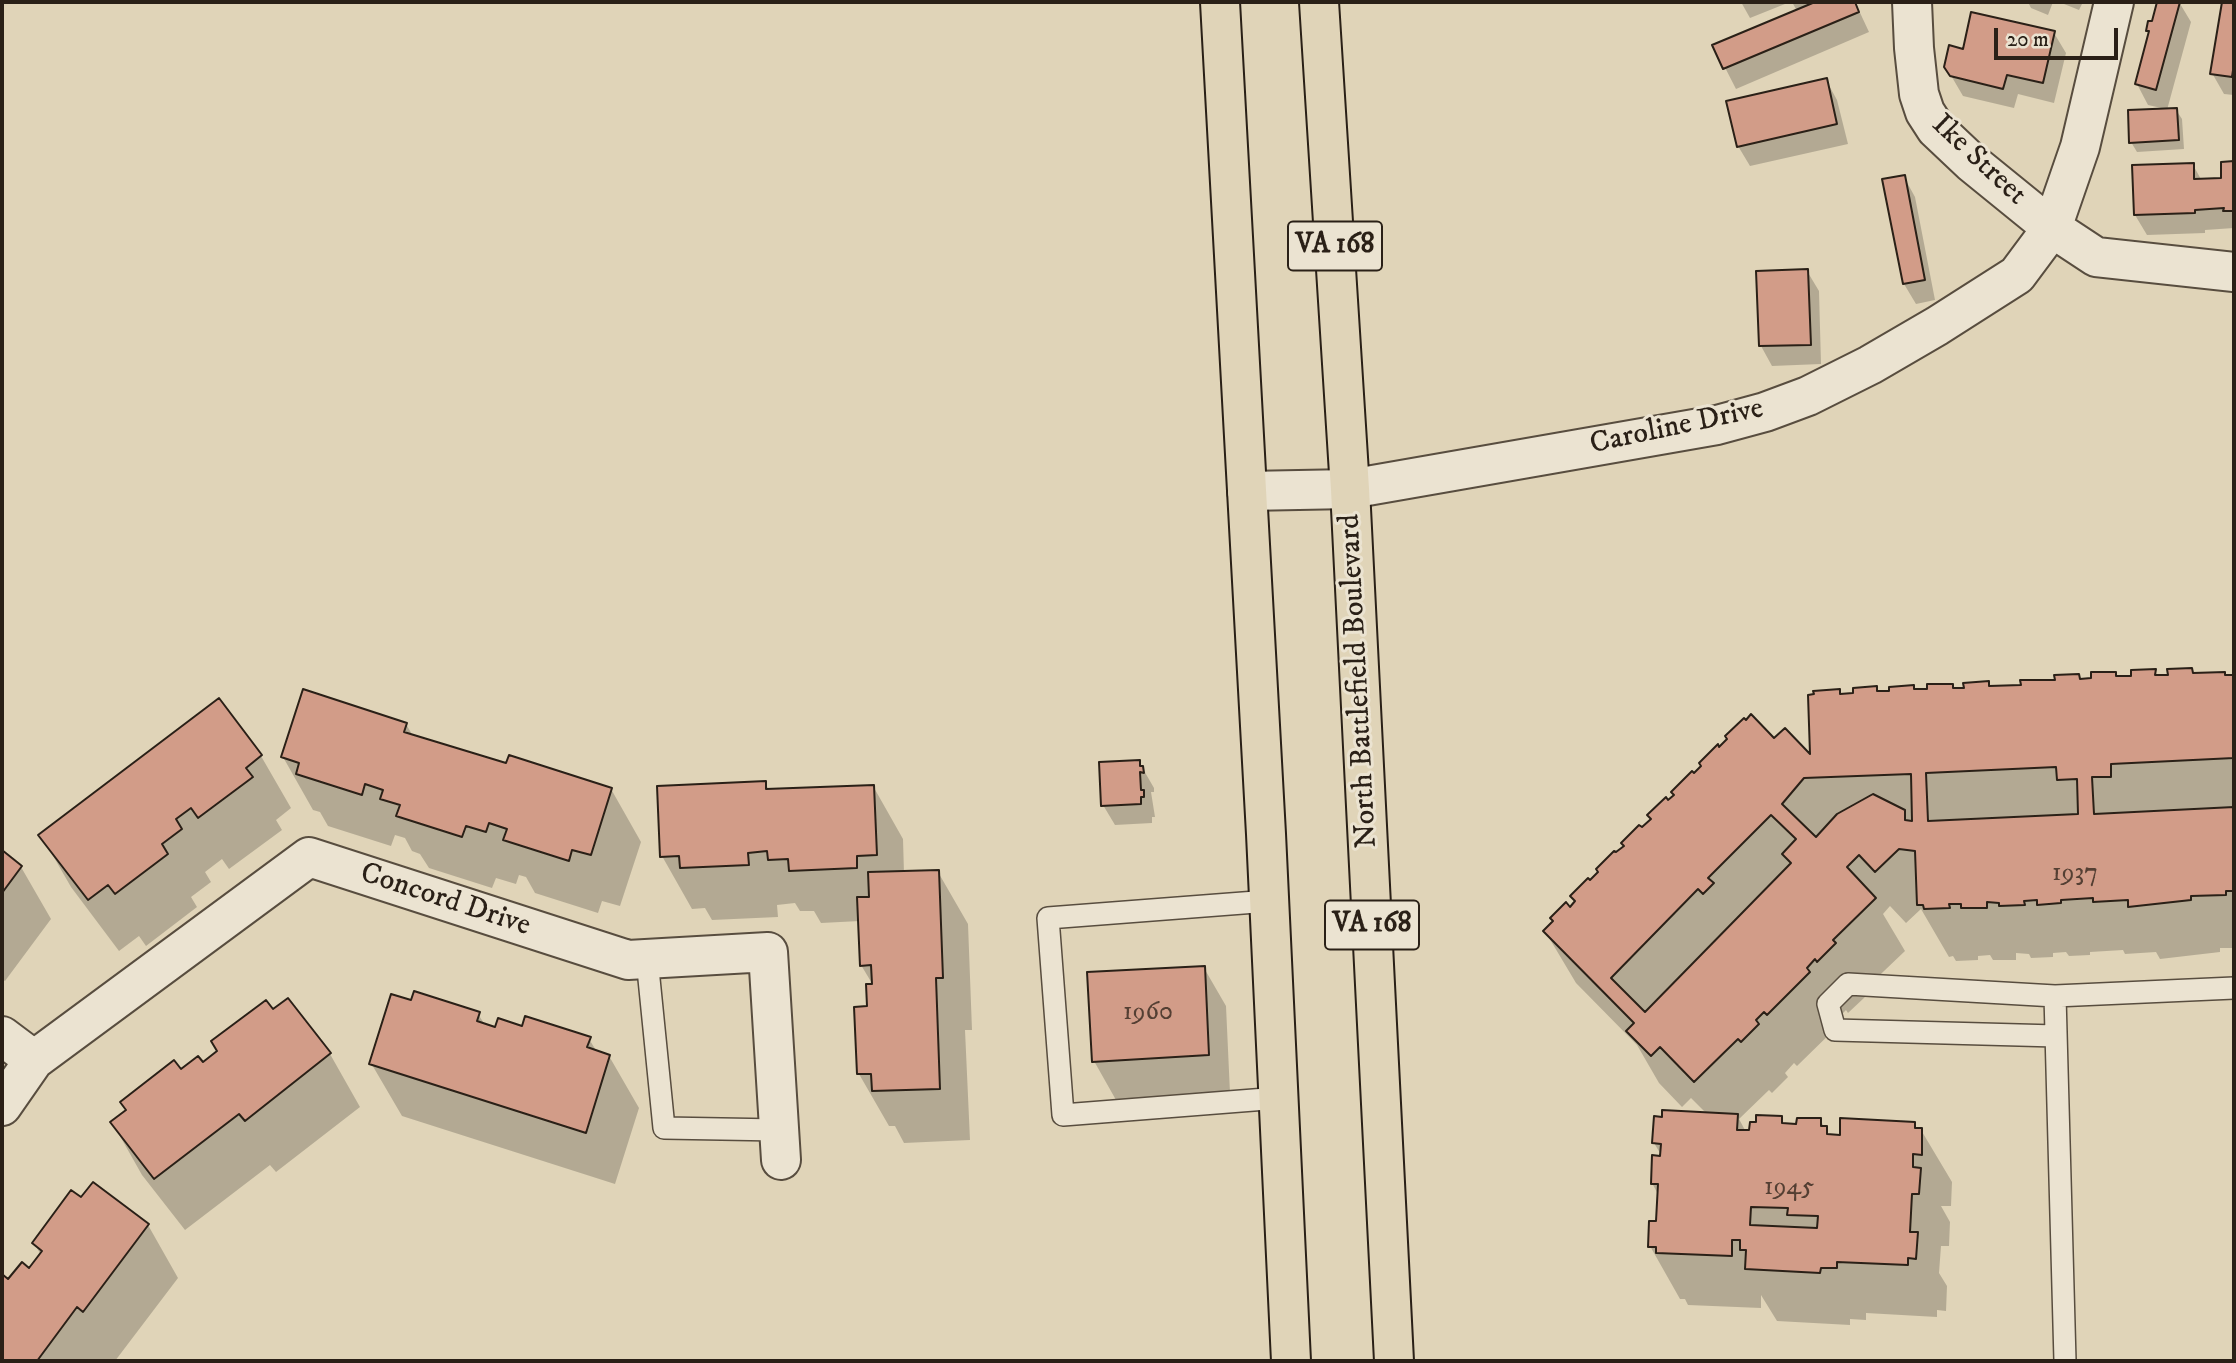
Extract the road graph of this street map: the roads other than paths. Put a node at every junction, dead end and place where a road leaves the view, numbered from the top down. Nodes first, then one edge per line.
1 (1220, 2) edge
2 (1320, 2) edge
3 (1912, 2) edge
4 (2114, 2) edge
5 (2052, 228) junction
6 (2234, 272) edge
7 (1350, 489) junction
8 (1247, 491) junction
9 (1269, 901) junction
10 (647, 959) junction
11 (2234, 988) edge
12 (2055, 996) junction
13 (2, 1036) edge
14 (2056, 1036) junction
15 (33, 1060) junction
16 (1279, 1098) junction
17 (2, 1106) edge
18 (780, 1145) joint
19 (1291, 1361) edge
20 (1394, 1361) edge
21 (2065, 1361) edge

1 - 8 main road
2 - 7 main road, North Battlefield Boulevard / VA 168
3 - 5 street, Ike Street
4 - 5 street, Ike Street
5 - 6 street, Ike Street
5 - 7 street, Caroline Drive
7 - 8 street, Caroline Drive
7 - 20 main road, North Battlefield Boulevard / VA 168
8 - 9 main road
9 - 16 main road
9 - 16 lane
10 - 15 street, Concord Drive
10 - 18 lane
10 - 18 street, Concord Drive
11 - 12 lane
12 - 14 lane
12 - 14 lane
13 - 15 street
14 - 21 lane
15 - 17 street, Concord Drive
16 - 19 main road

